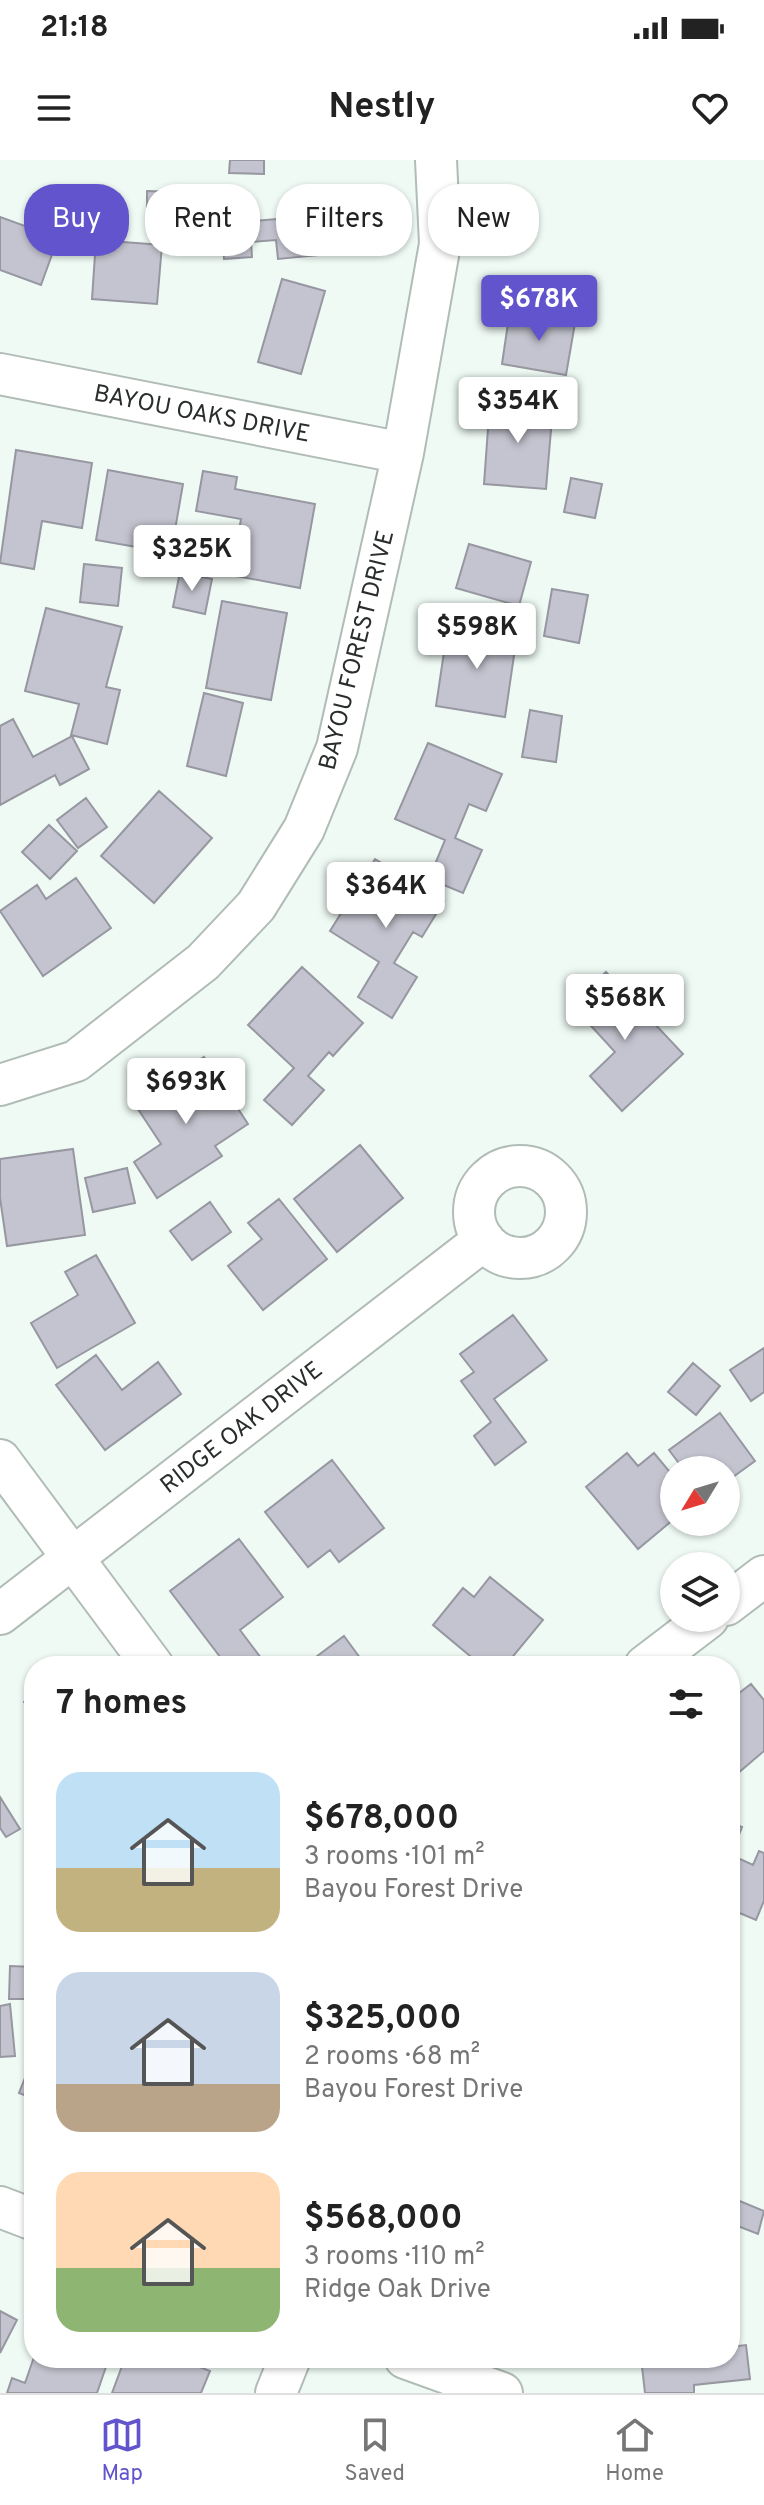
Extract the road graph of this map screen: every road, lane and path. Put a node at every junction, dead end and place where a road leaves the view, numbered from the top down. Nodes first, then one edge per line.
1 (436, 160) edge
2 (0, 374) edge
3 (403, 453) junction
4 (0, 1085) edge
5 (484, 1240) dead end
6 (0, 1460) edge
7 (70, 1558) junction
8 (764, 1576) edge
9 (740, 1594) edge
10 (0, 1614) edge
11 (690, 1632) edge
12 (145, 1656) edge
13 (658, 1656) edge
14 (0, 2207) edge
15 (24, 2216) edge
16 (286, 2368) edge
17 (433, 2368) edge
18 (276, 2393) edge
19 (502, 2393) edge

1 - 3 street, BAYOU FOREST DRIVE
2 - 3 street, BAYOU OAKS DRIVE
3 - 4 street, BAYOU FOREST DRIVE
5 - 7 street, RIDGE OAK DRIVE
6 - 7 street
7 - 10 street, RIDGE OAK DRIVE
7 - 12 street
8 - 9 street
11 - 13 street
14 - 15 street
16 - 18 street
17 - 19 street

